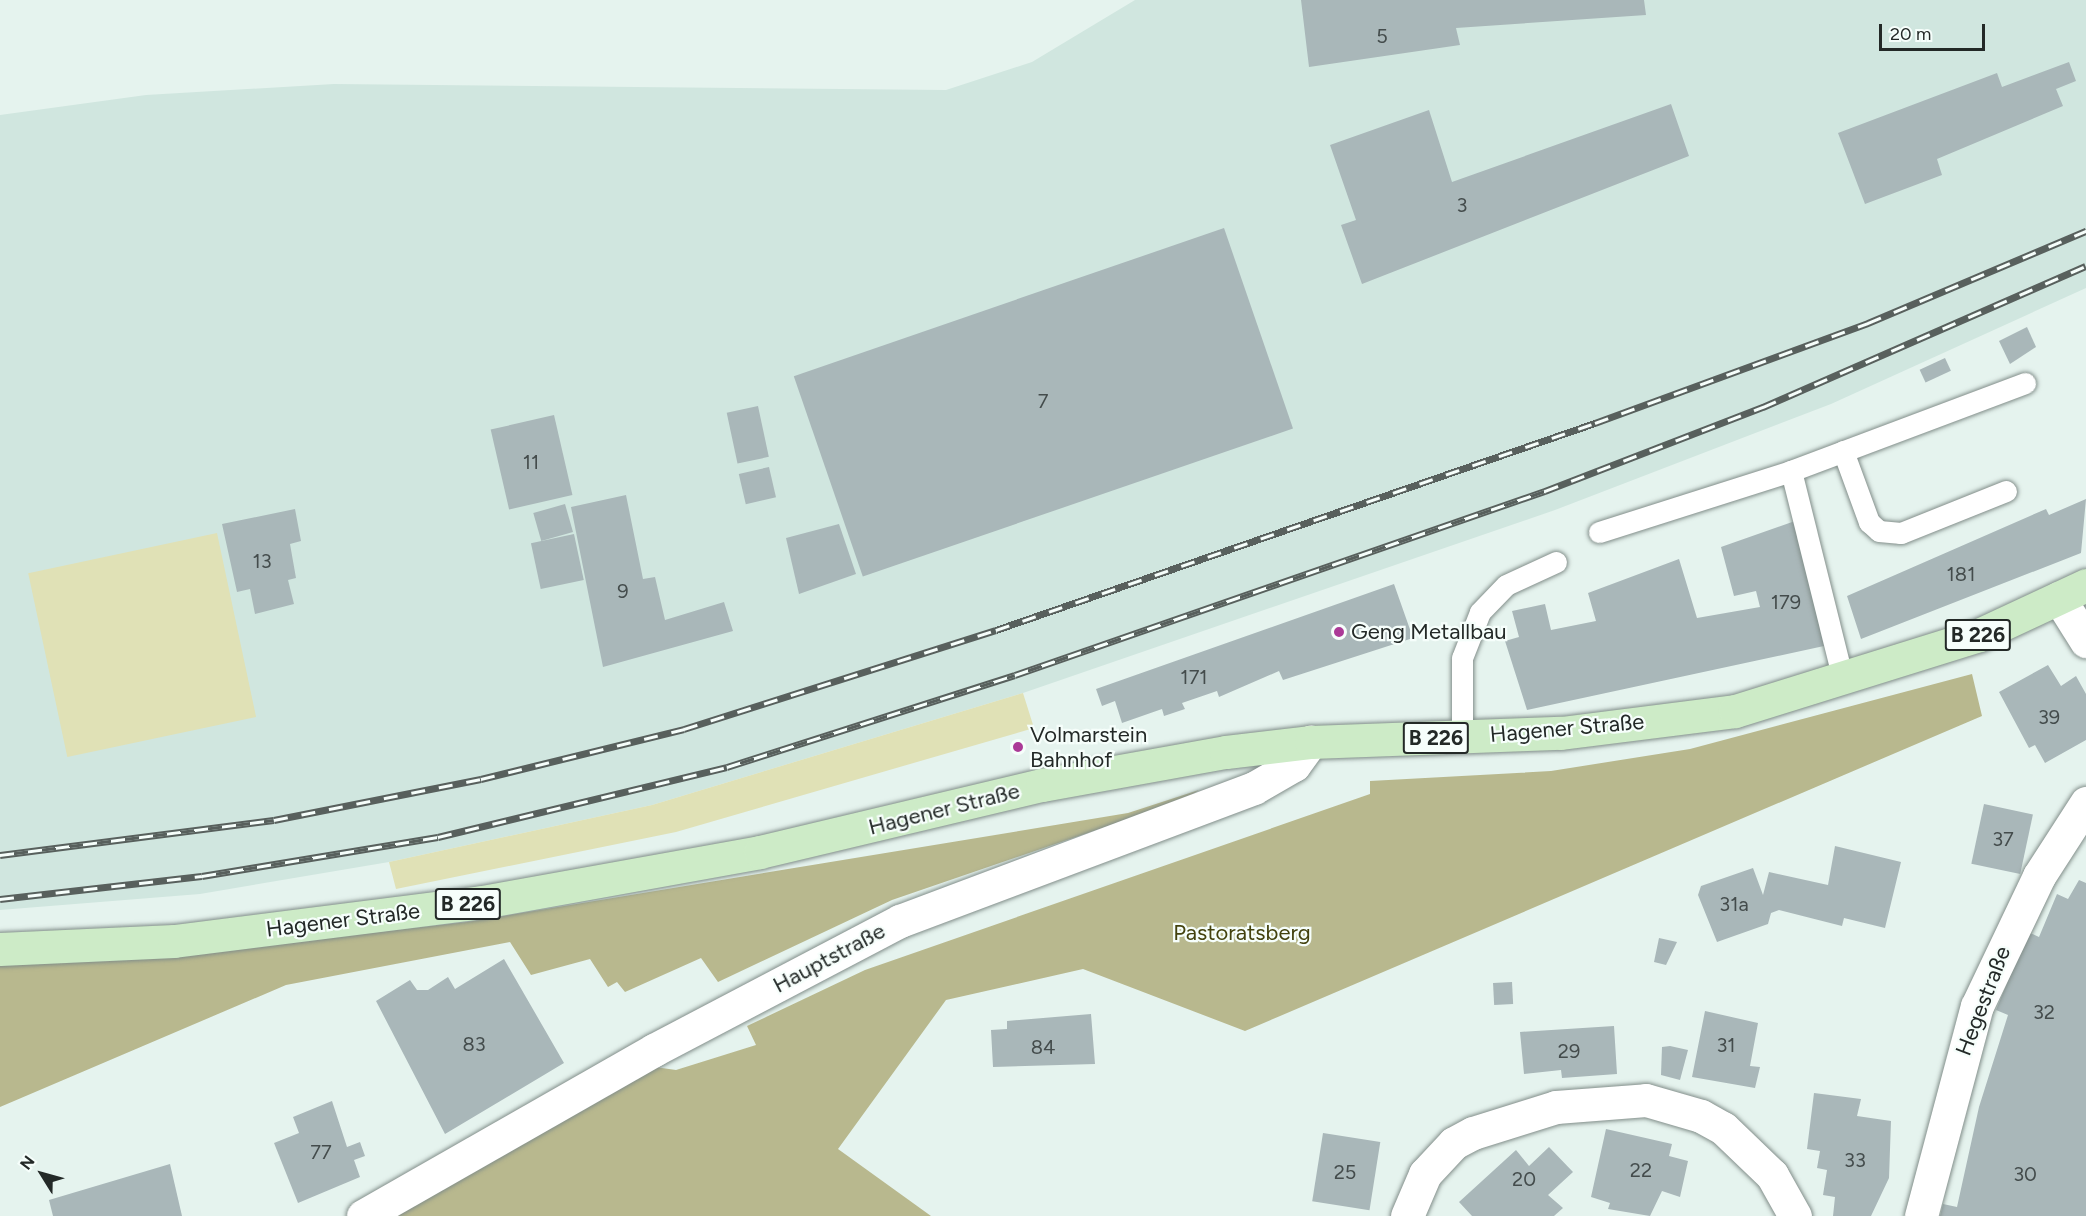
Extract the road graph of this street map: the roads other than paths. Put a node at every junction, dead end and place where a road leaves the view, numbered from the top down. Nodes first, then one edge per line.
1 (2025, 383) dead end
2 (1843, 451) junction
3 (1791, 471) junction
4 (2006, 491) dead end
5 (1599, 532) dead end
6 (1556, 562) dead end
7 (2073, 592) edge
8 (2086, 641) edge
9 (1843, 679) junction
10 (1462, 737) junction
11 (1311, 742) junction
12 (2086, 803) edge
13 (0, 949) edge
14 (363, 1216) edge
15 (1407, 1216) edge
16 (1795, 1216) edge
17 (1921, 1216) edge

1 - 2 lane
2 - 3 lane
2 - 4 lane
3 - 5 lane
3 - 9 lane
6 - 10 lane
7 - 8 street
7 - 9 main road, Hagener Straße / B 226
9 - 10 main road, Hagener Straße / B 226
10 - 11 main road, Hagener Straße / B 226
11 - 13 main road, Hagener Straße / B 226
11 - 14 street, Hauptstraße
12 - 17 street, Hegestraße
15 - 16 street

